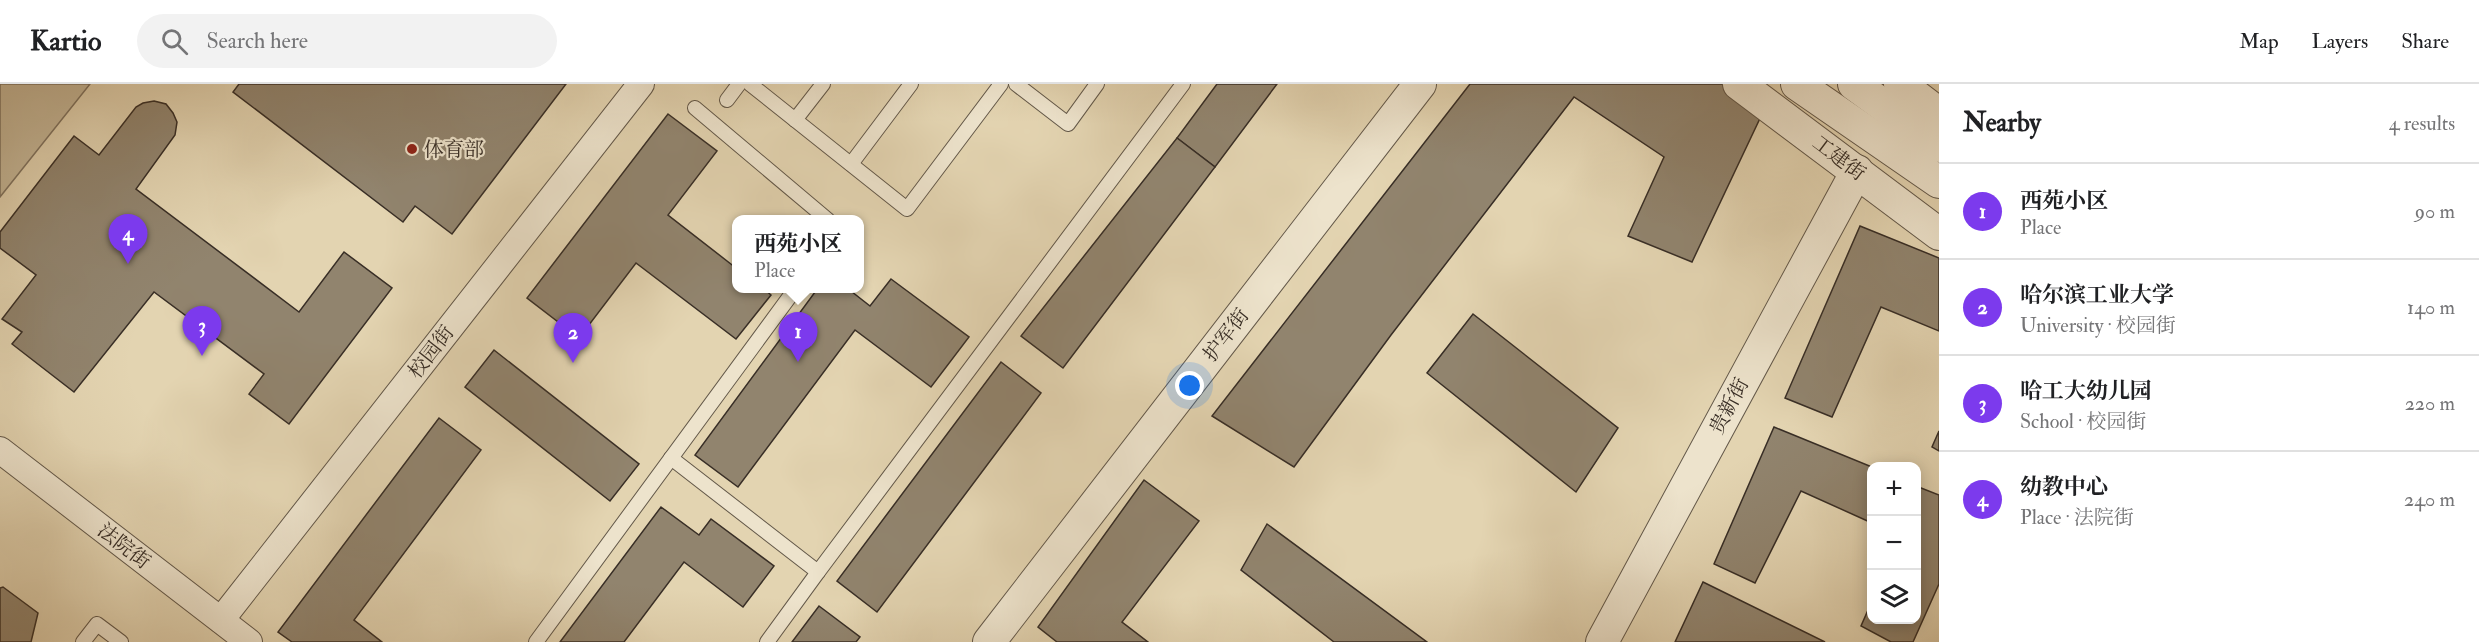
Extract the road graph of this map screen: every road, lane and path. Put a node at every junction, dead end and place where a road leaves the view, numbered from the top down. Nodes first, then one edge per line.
1 (641, 84) edge
2 (739, 84) edge
3 (750, 84) edge
4 (823, 84) edge
5 (911, 84) edge
6 (1002, 84) edge
7 (1016, 84) edge
8 (1096, 84) edge
9 (1183, 84) edge
10 (1420, 84) edge
11 (1739, 84) edge
12 (1797, 84) edge
13 (1854, 84) edge
14 (1900, 84) edge
15 (727, 100) dead end
16 (695, 108) dead end
17 (1939, 114) edge
18 (795, 120) junction
19 (1939, 146) edge
20 (851, 164) junction
21 (1857, 171) junction
22 (1939, 182) edge
23 (823, 215) edge
24 (1939, 234) edge
25 (792, 293) edge
26 (0, 450) edge
27 (671, 458) junction
28 (818, 572) junction
29 (220, 620) junction
30 (243, 640) edge
31 (83, 642) edge
32 (121, 642) edge
33 (536, 642) edge
34 (767, 642) edge
35 (989, 642) edge
36 (1602, 642) edge

1 - 29 street, 校园街
2 - 15 lane
3 - 18 lane
4 - 18 lane
5 - 20 lane
6 - 20 lane
7 - 8 lane
9 - 28 lane
10 - 35 street, 护军街
11 - 21 street, 工建街
12 - 22 street, 工建街
13 - 19 street
14 - 17 street
16 - 23 lane
18 - 20 lane
21 - 24 street, 工建街
21 - 36 street, 贵新街
25 - 27 lane
26 - 29 street, 法院街
27 - 28 lane
27 - 33 lane
28 - 34 lane
29 - 30 street, 法院街
31 - 32 lane

